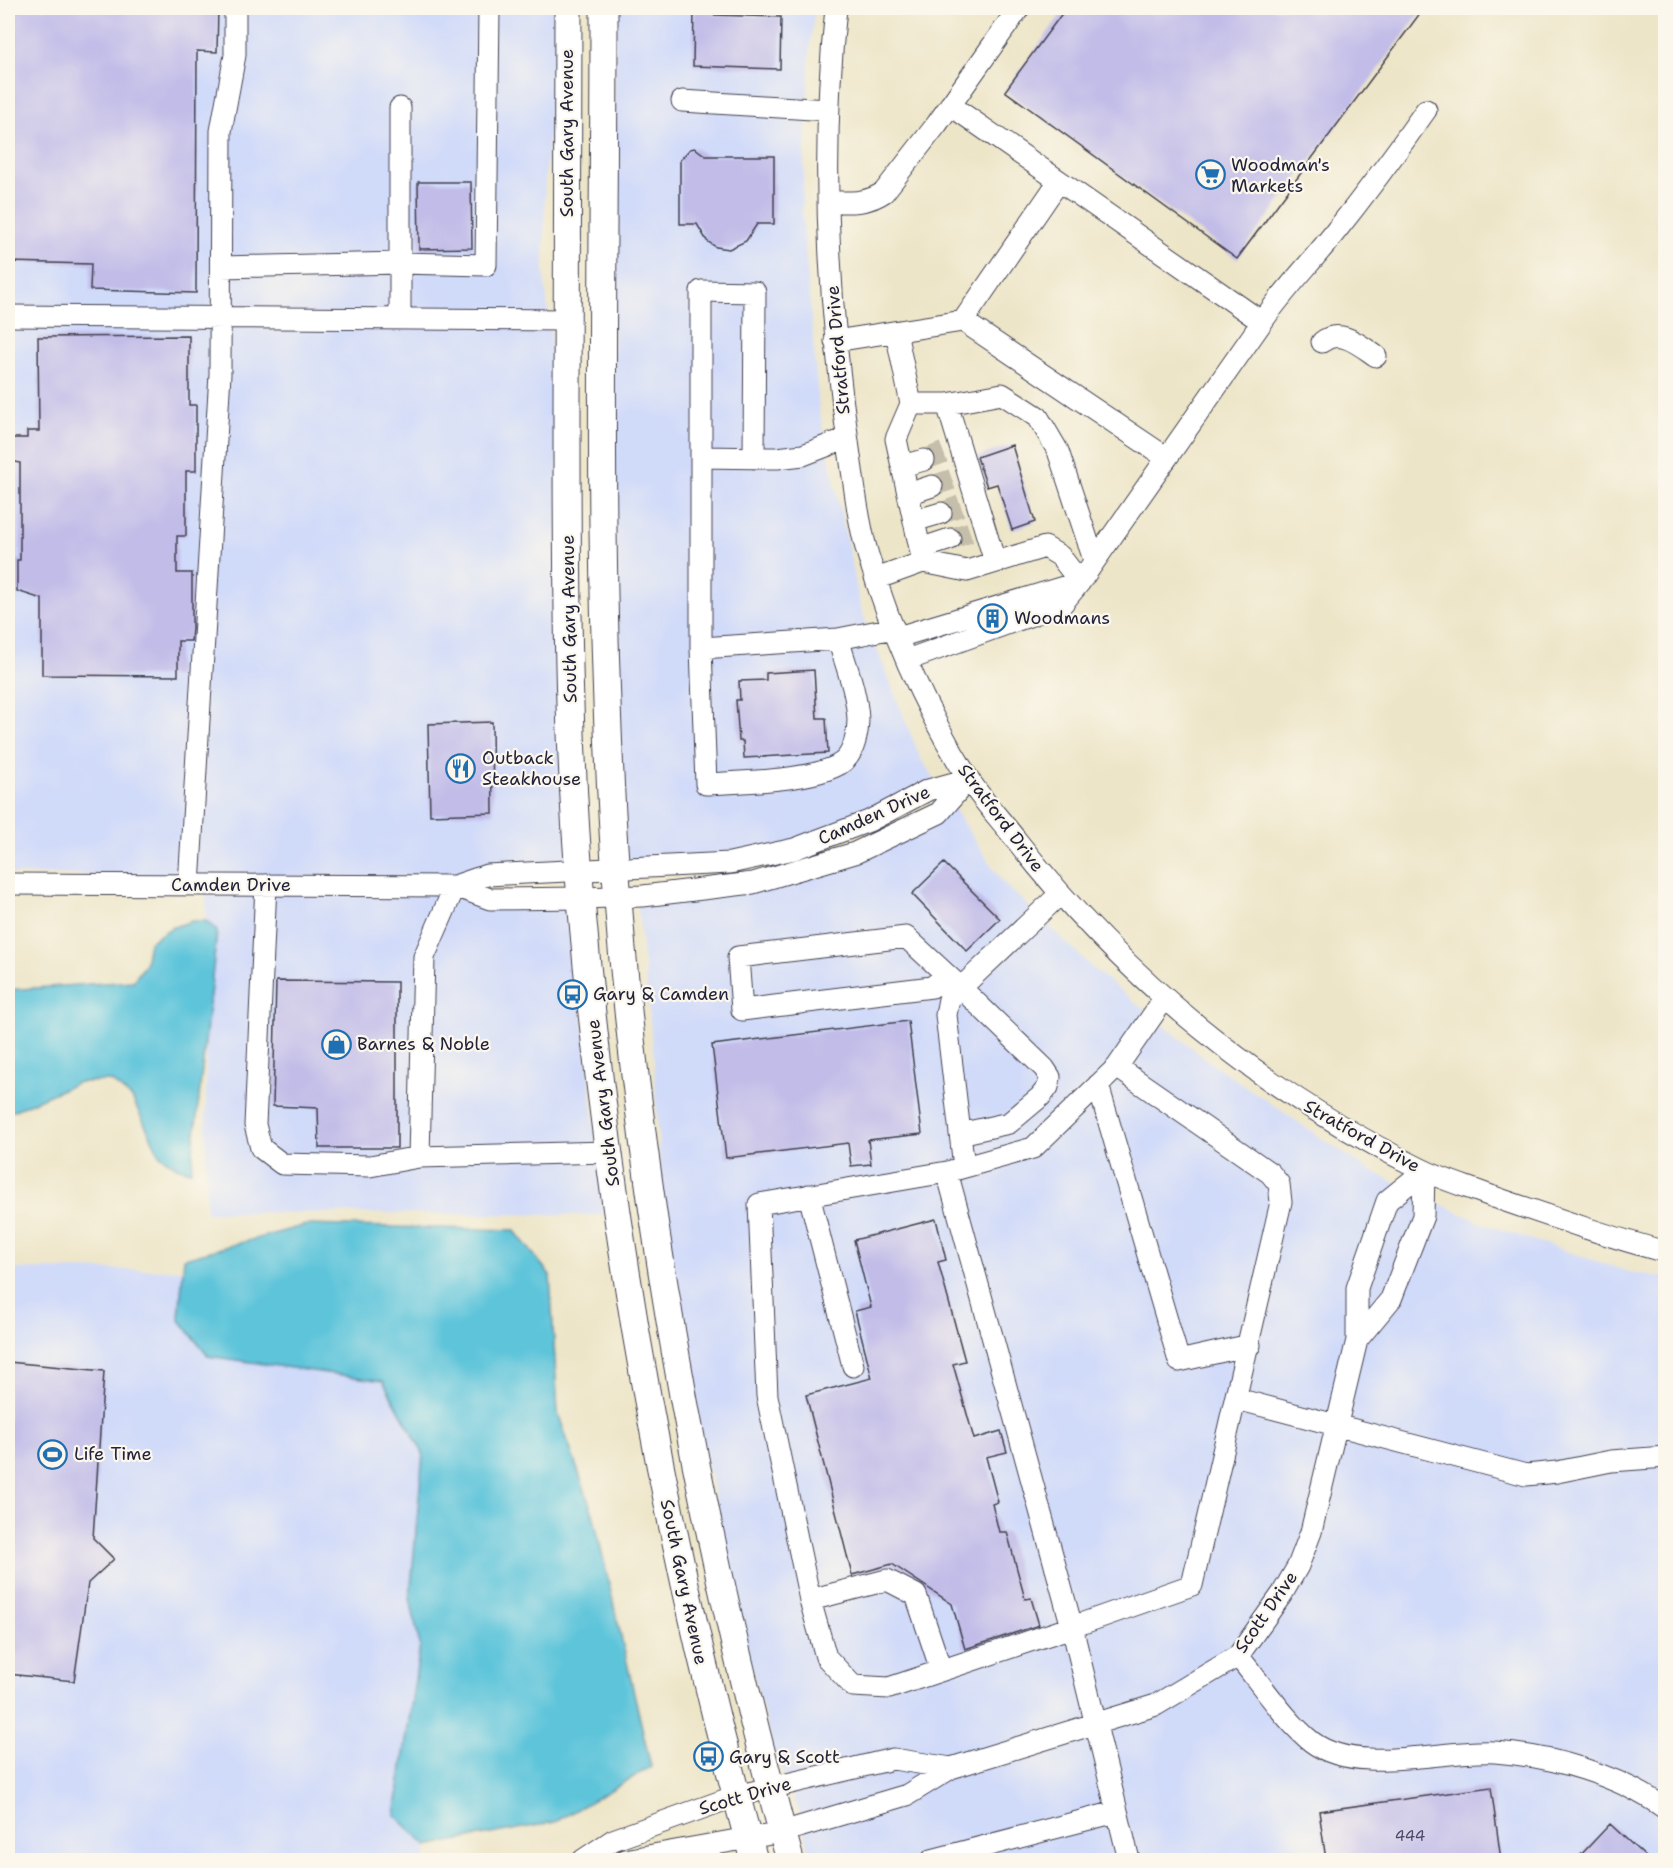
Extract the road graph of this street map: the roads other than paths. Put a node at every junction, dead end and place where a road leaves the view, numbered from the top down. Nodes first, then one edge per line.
1 (235, 8) edge
2 (489, 8) edge
3 (568, 8) edge
4 (604, 8) edge
5 (836, 8) edge
6 (1018, 8) edge
7 (682, 101) dead end
8 (950, 105) junction
9 (400, 108) dead end
10 (828, 110) junction
11 (1426, 110) dead end
12 (1059, 181) junction
13 (828, 202) junction
14 (400, 263) junction
15 (221, 267) junction
16 (8, 316) edge
17 (221, 318) junction
18 (400, 319) junction
19 (567, 321) junction
20 (963, 321) junction
21 (1262, 322) junction
22 (896, 332) junction
23 (835, 341) junction
24 (1322, 342) dead end
25 (1376, 357) dead end
26 (911, 404) junction
27 (947, 404) junction
28 (847, 438) junction
29 (701, 457) junction
30 (754, 458) junction
31 (1167, 459) junction
32 (924, 460) tunnel mouth
33 (902, 466) junction
34 (932, 486) tunnel mouth
35 (908, 494) junction
36 (941, 513) tunnel mouth
37 (914, 521) junction
38 (950, 539) tunnel mouth
39 (922, 555) junction
40 (1094, 560) junction
41 (995, 562) junction
42 (876, 579) junction
43 (1080, 582) junction
44 (896, 632) junction
45 (838, 639) junction
46 (701, 648) junction
47 (908, 660) junction
48 (968, 779) junction
49 (616, 869) junction
50 (579, 870) junction
51 (8, 884) edge
52 (189, 885) junction
53 (266, 885) junction
54 (455, 886) junction
55 (1060, 894) junction
56 (618, 897) junction
57 (581, 898) junction
58 (954, 981) junction
59 (1164, 999) junction
60 (1117, 1067) junction
61 (1098, 1085) junction
62 (960, 1134) junction
63 (608, 1152) junction
64 (419, 1157) junction
65 (955, 1169) junction
66 (1424, 1171) junction
67 (809, 1195) junction
68 (1665, 1252) edge
69 (1357, 1340) junction
70 (1250, 1345) junction
71 (854, 1366) dead end
72 (1237, 1399) junction
73 (1337, 1425) junction
74 (1665, 1457) edge
75 (810, 1600) junction
76 (1072, 1627) junction
77 (1238, 1656) junction
78 (941, 1671) junction
79 (1094, 1724) junction
80 (951, 1768) junction
81 (770, 1788) junction
82 (736, 1796) junction
83 (1665, 1809) edge
84 (1116, 1812) junction
85 (782, 1832) junction
86 (751, 1850) edge
87 (962, 1856) edge
88 (584, 1860) edge
89 (625, 1860) edge
90 (790, 1860) edge
91 (932, 1860) edge
92 (1129, 1860) edge

1 - 15 street
2 - 14 street
3 - 19 main road, South Gary Avenue
4 - 49 main road, South Gary Avenue
5 - 10 street, Stratford Drive
6 - 8 street
7 - 10 street
8 - 12 street
8 - 13 street
9 - 14 street
10 - 13 street, Stratford Drive
11 - 21 street
12 - 20 street
12 - 21 street
13 - 23 street, Stratford Drive
14 - 15 street
14 - 18 street
15 - 17 street
16 - 17 street
17 - 18 street
17 - 52 street
18 - 19 street
19 - 50 main road, South Gary Avenue
20 - 22 street
20 - 31 street
21 - 31 street
22 - 23 street
22 - 26 street
23 - 28 street, Stratford Drive
24 - 25 street
26 - 27 street
26 - 33 street
27 - 40 street
27 - 41 street
28 - 30 street
28 - 42 street, Stratford Drive
29 - 30 street
29 - 30 street
29 - 46 street
31 - 40 street
32 - 33 street
33 - 35 street
34 - 35 street
35 - 37 street
36 - 37 street
37 - 39 street
38 - 39 street
39 - 41 street
39 - 42 street
40 - 43 street
41 - 43 street
42 - 44 street, Stratford Drive
43 - 44 street
43 - 47 street
44 - 45 street
44 - 47 street, Stratford Drive
45 - 46 street
45 - 46 street
47 - 48 street, Stratford Drive
48 - 49 street, Camden Drive
48 - 55 street, Stratford Drive
48 - 56 street, Camden Drive
49 - 50 street, Camden Drive
49 - 56 main road, South Gary Avenue
50 - 54 street, Camden Drive
50 - 57 main road, South Gary Avenue
51 - 52 street, Camden Drive
52 - 53 street, Camden Drive
53 - 54 street, Camden Drive
53 - 64 street
54 - 57 street, Camden Drive
54 - 64 street
55 - 58 street
55 - 59 street, Stratford Drive
56 - 57 street, Camden Drive
56 - 81 main road, South Gary Avenue
57 - 63 main road, South Gary Avenue
58 - 58 street
58 - 62 street
58 - 62 street
59 - 60 street
59 - 66 street, Stratford Drive
60 - 61 street
60 - 70 street
61 - 65 street
61 - 70 street
62 - 65 street
63 - 64 street
63 - 82 main road, South Gary Avenue
65 - 67 street
65 - 76 street
66 - 68 street, Stratford Drive
66 - 69 street, Scott Drive
66 - 69 street, Scott Drive
67 - 71 street
67 - 75 street
69 - 73 street, Scott Drive
70 - 72 street
72 - 73 street
72 - 76 street
73 - 74 street
73 - 77 street, Scott Drive
75 - 78 street
75 - 78 street
76 - 78 street
76 - 79 street
77 - 79 street, Scott Drive
77 - 83 street
79 - 80 street, Scott Drive
79 - 84 street
80 - 81 street, Scott Drive
80 - 85 street, Scott Drive
81 - 82 street, Scott Drive
81 - 85 main road, South Gary Avenue
82 - 86 main road, South Gary Avenue
82 - 88 street, Scott Drive
84 - 87 street
84 - 92 street
85 - 86 street, Scott Drive
85 - 90 main road, South Gary Avenue
86 - 89 street, Scott Drive
87 - 91 street

